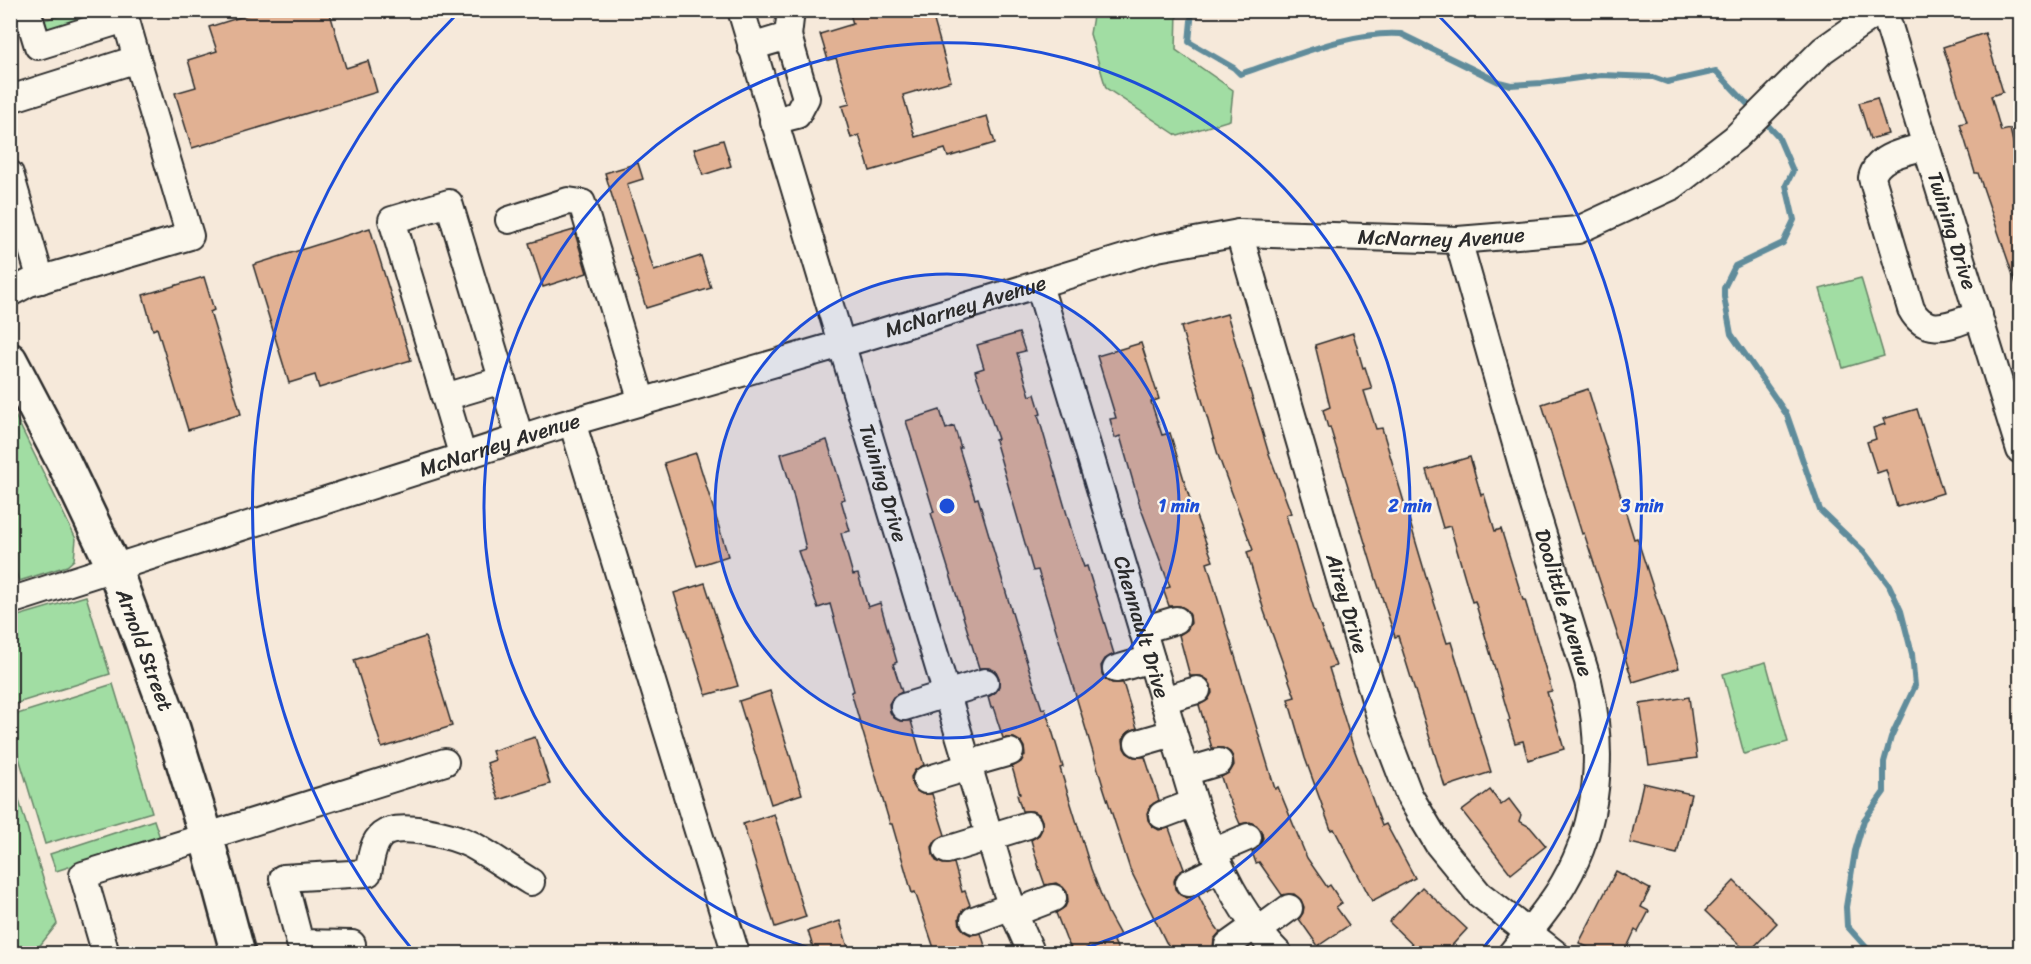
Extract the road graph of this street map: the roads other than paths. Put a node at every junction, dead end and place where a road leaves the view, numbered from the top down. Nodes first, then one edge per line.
1 (27, 10) edge
2 (741, 10) edge
3 (791, 10) edge
4 (1882, 10) edge
5 (124, 15) edge
6 (788, 36) junction
7 (751, 47) junction
8 (137, 59) junction
9 (10, 99) edge
10 (773, 121) junction
11 (1926, 146) junction
12 (10, 174) edge
13 (509, 220) dead end
14 (1239, 233) junction
15 (1458, 240) junction
16 (41, 279) junction
17 (1039, 285) junction
18 (10, 292) edge
19 (1979, 315) junction
20 (842, 344) junction
21 (12, 364) edge
22 (502, 380) junction
23 (445, 397) junction
24 (642, 402) junction
25 (572, 422) junction
26 (520, 438) junction
27 (2020, 450) edge
28 (463, 456) junction
29 (114, 567) junction
30 (10, 601) edge
31 (1176, 620) dead end
32 (1142, 630) junction
33 (1151, 659) junction
34 (1116, 669) dead end
35 (985, 682) dead end
36 (1197, 690) dead end
37 (947, 693) junction
38 (1163, 700) junction
39 (904, 707) dead end
40 (1173, 733) junction
41 (1138, 743) dead end
42 (1010, 752) dead end
43 (445, 762) dead end
44 (1219, 762) dead end
45 (969, 766) junction
46 (1185, 772) junction
47 (926, 780) dead end
48 (1194, 803) junction
49 (1162, 814) dead end
50 (1028, 825) dead end
51 (206, 836) junction
52 (990, 837) junction
53 (1248, 837) dead end
54 (947, 850) dead end
55 (1217, 860) junction
56 (531, 882) dead end
57 (1189, 883) dead end
58 (1053, 898) dead end
59 (1289, 908) dead end
60 (1013, 909) junction
61 (974, 920) dead end
62 (1258, 927) junction
63 (1528, 932) junction
64 (1228, 945) dead end
65 (106, 954) edge
66 (238, 954) edge
67 (352, 954) edge
68 (736, 954) edge
69 (1032, 954) edge
70 (1278, 954) edge
71 (1511, 954) edge
72 (1557, 954) edge

1 - 5 street
2 - 7 street, Twining Drive
3 - 6 street
4 - 11 street, Twining Drive
4 - 15 street, McNarney Avenue
5 - 8 street
6 - 7 street
6 - 10 street
7 - 10 street, Twining Drive
8 - 9 street
8 - 16 street
10 - 20 street, Twining Drive
11 - 19 street, Twining Drive
11 - 19 street
12 - 16 street
13 - 24 street
14 - 15 street, McNarney Avenue
14 - 17 street, McNarney Avenue
14 - 63 street, Airey Drive
15 - 63 street, Doolittle Avenue
16 - 18 street
17 - 20 street, McNarney Avenue
17 - 32 street, Chennault Drive
19 - 27 street, Twining Drive
20 - 24 street, McNarney Avenue
20 - 37 street, Twining Drive
21 - 29 main road, Arnold Street
22 - 23 street
22 - 23 street
22 - 26 street
23 - 28 street
24 - 25 street, McNarney Avenue
25 - 26 street, McNarney Avenue
25 - 68 street
26 - 28 street, McNarney Avenue
28 - 29 street, McNarney Avenue
29 - 30 street, McNarney Avenue
29 - 51 main road, Arnold Street
31 - 32 street
32 - 33 street, Chennault Drive
33 - 34 street
33 - 38 street, Chennault Drive
35 - 37 street
36 - 38 street
37 - 39 street
37 - 45 street, Twining Drive
38 - 40 street, Chennault Drive
40 - 41 street
40 - 46 street, Chennault Drive
42 - 45 street
43 - 51 street
44 - 46 street
45 - 47 street
45 - 52 street, Twining Drive
46 - 48 street, Chennault Drive
48 - 49 street
48 - 55 street, Chennault Drive
50 - 52 street
51 - 65 street
51 - 66 main road, Arnold Street
52 - 54 street
52 - 60 street, Twining Drive
53 - 55 street
55 - 57 street
55 - 62 street, Chennault Drive
56 - 67 street
58 - 60 street
59 - 62 street
60 - 61 street
60 - 69 street, Twining Drive
62 - 64 street
62 - 70 street, Chennault Drive
63 - 71 street, Doolittle Avenue
63 - 72 street, Airey Drive

